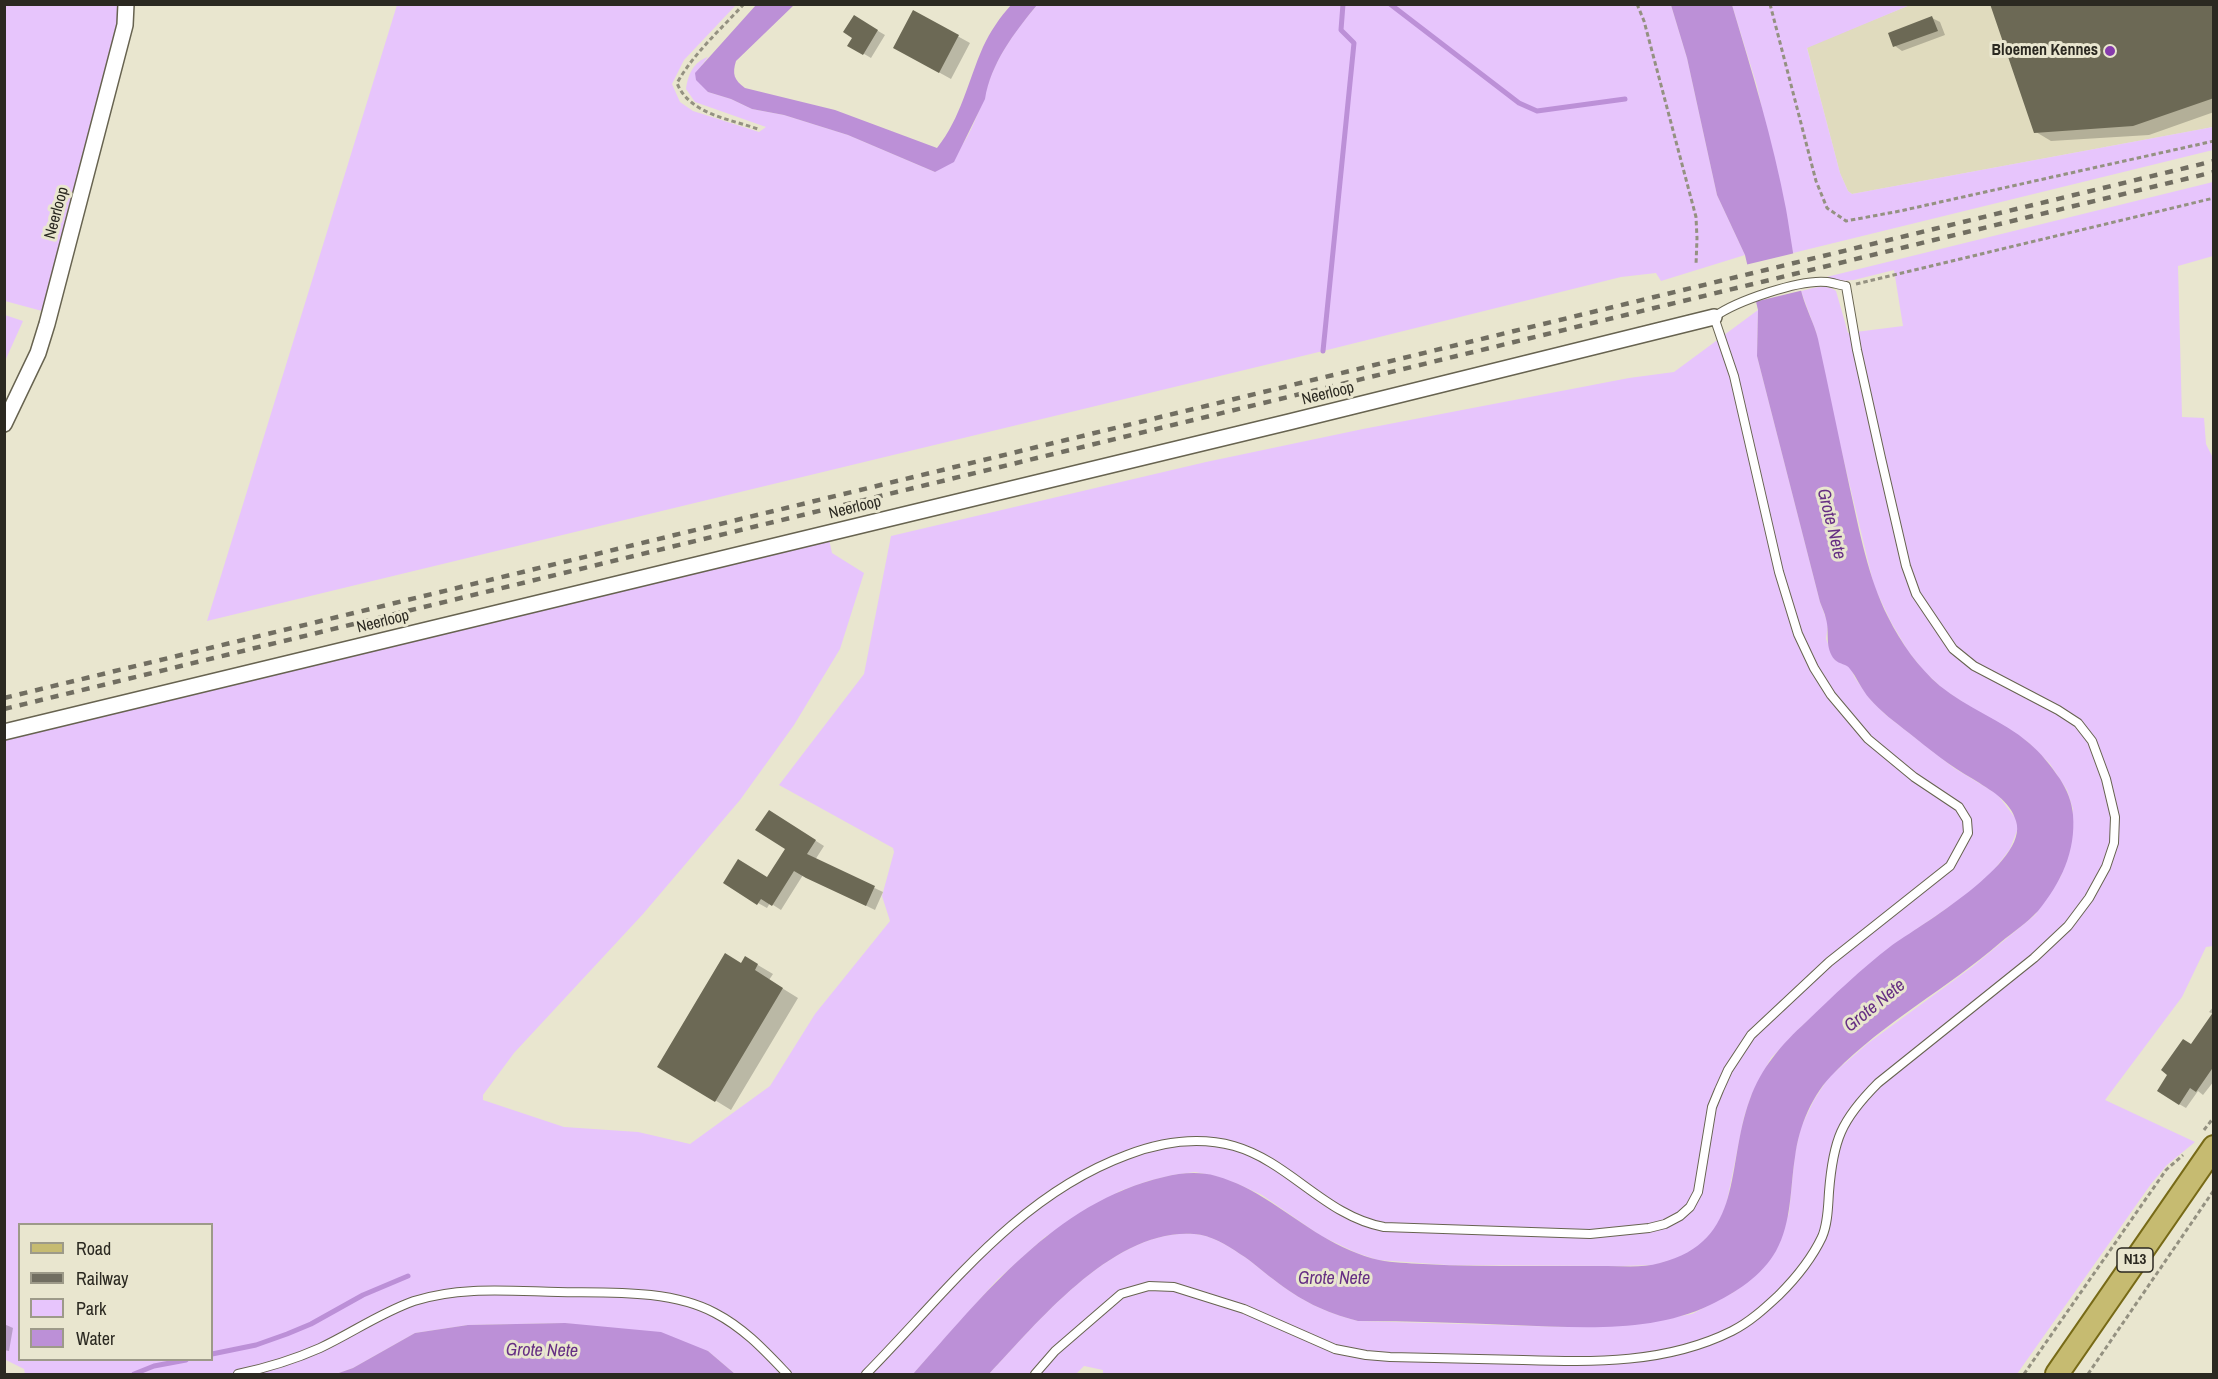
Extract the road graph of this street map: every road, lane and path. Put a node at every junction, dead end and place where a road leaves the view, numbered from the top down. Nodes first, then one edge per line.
1 (126, 4) edge
2 (744, 4) edge
3 (1636, 4) edge
4 (1770, 4) edge
5 (758, 129) dead end
6 (2214, 141) edge
7 (2214, 198) edge
8 (1696, 265) dead end
9 (1846, 286) junction
10 (1714, 317) junction
11 (4, 424) edge
12 (4, 732) edge
13 (2214, 1116) edge
14 (2207, 1141) edge
15 (2187, 1151) dead end
16 (2214, 1190) edge
17 (238, 1374) edge
18 (787, 1374) edge
19 (866, 1374) edge
20 (1035, 1374) edge
21 (2025, 1374) edge
22 (2057, 1374) edge
23 (2088, 1374) edge

1 - 11 street, Neerloop
2 - 5 path
3 - 8 path
4 - 6 path
7 - 9 path
9 - 10 lane
9 - 20 lane
10 - 12 street, Neerloop
10 - 19 lane
13 - 14 path
14 - 22 main road, N13
15 - 21 path
16 - 23 path
17 - 18 lane

